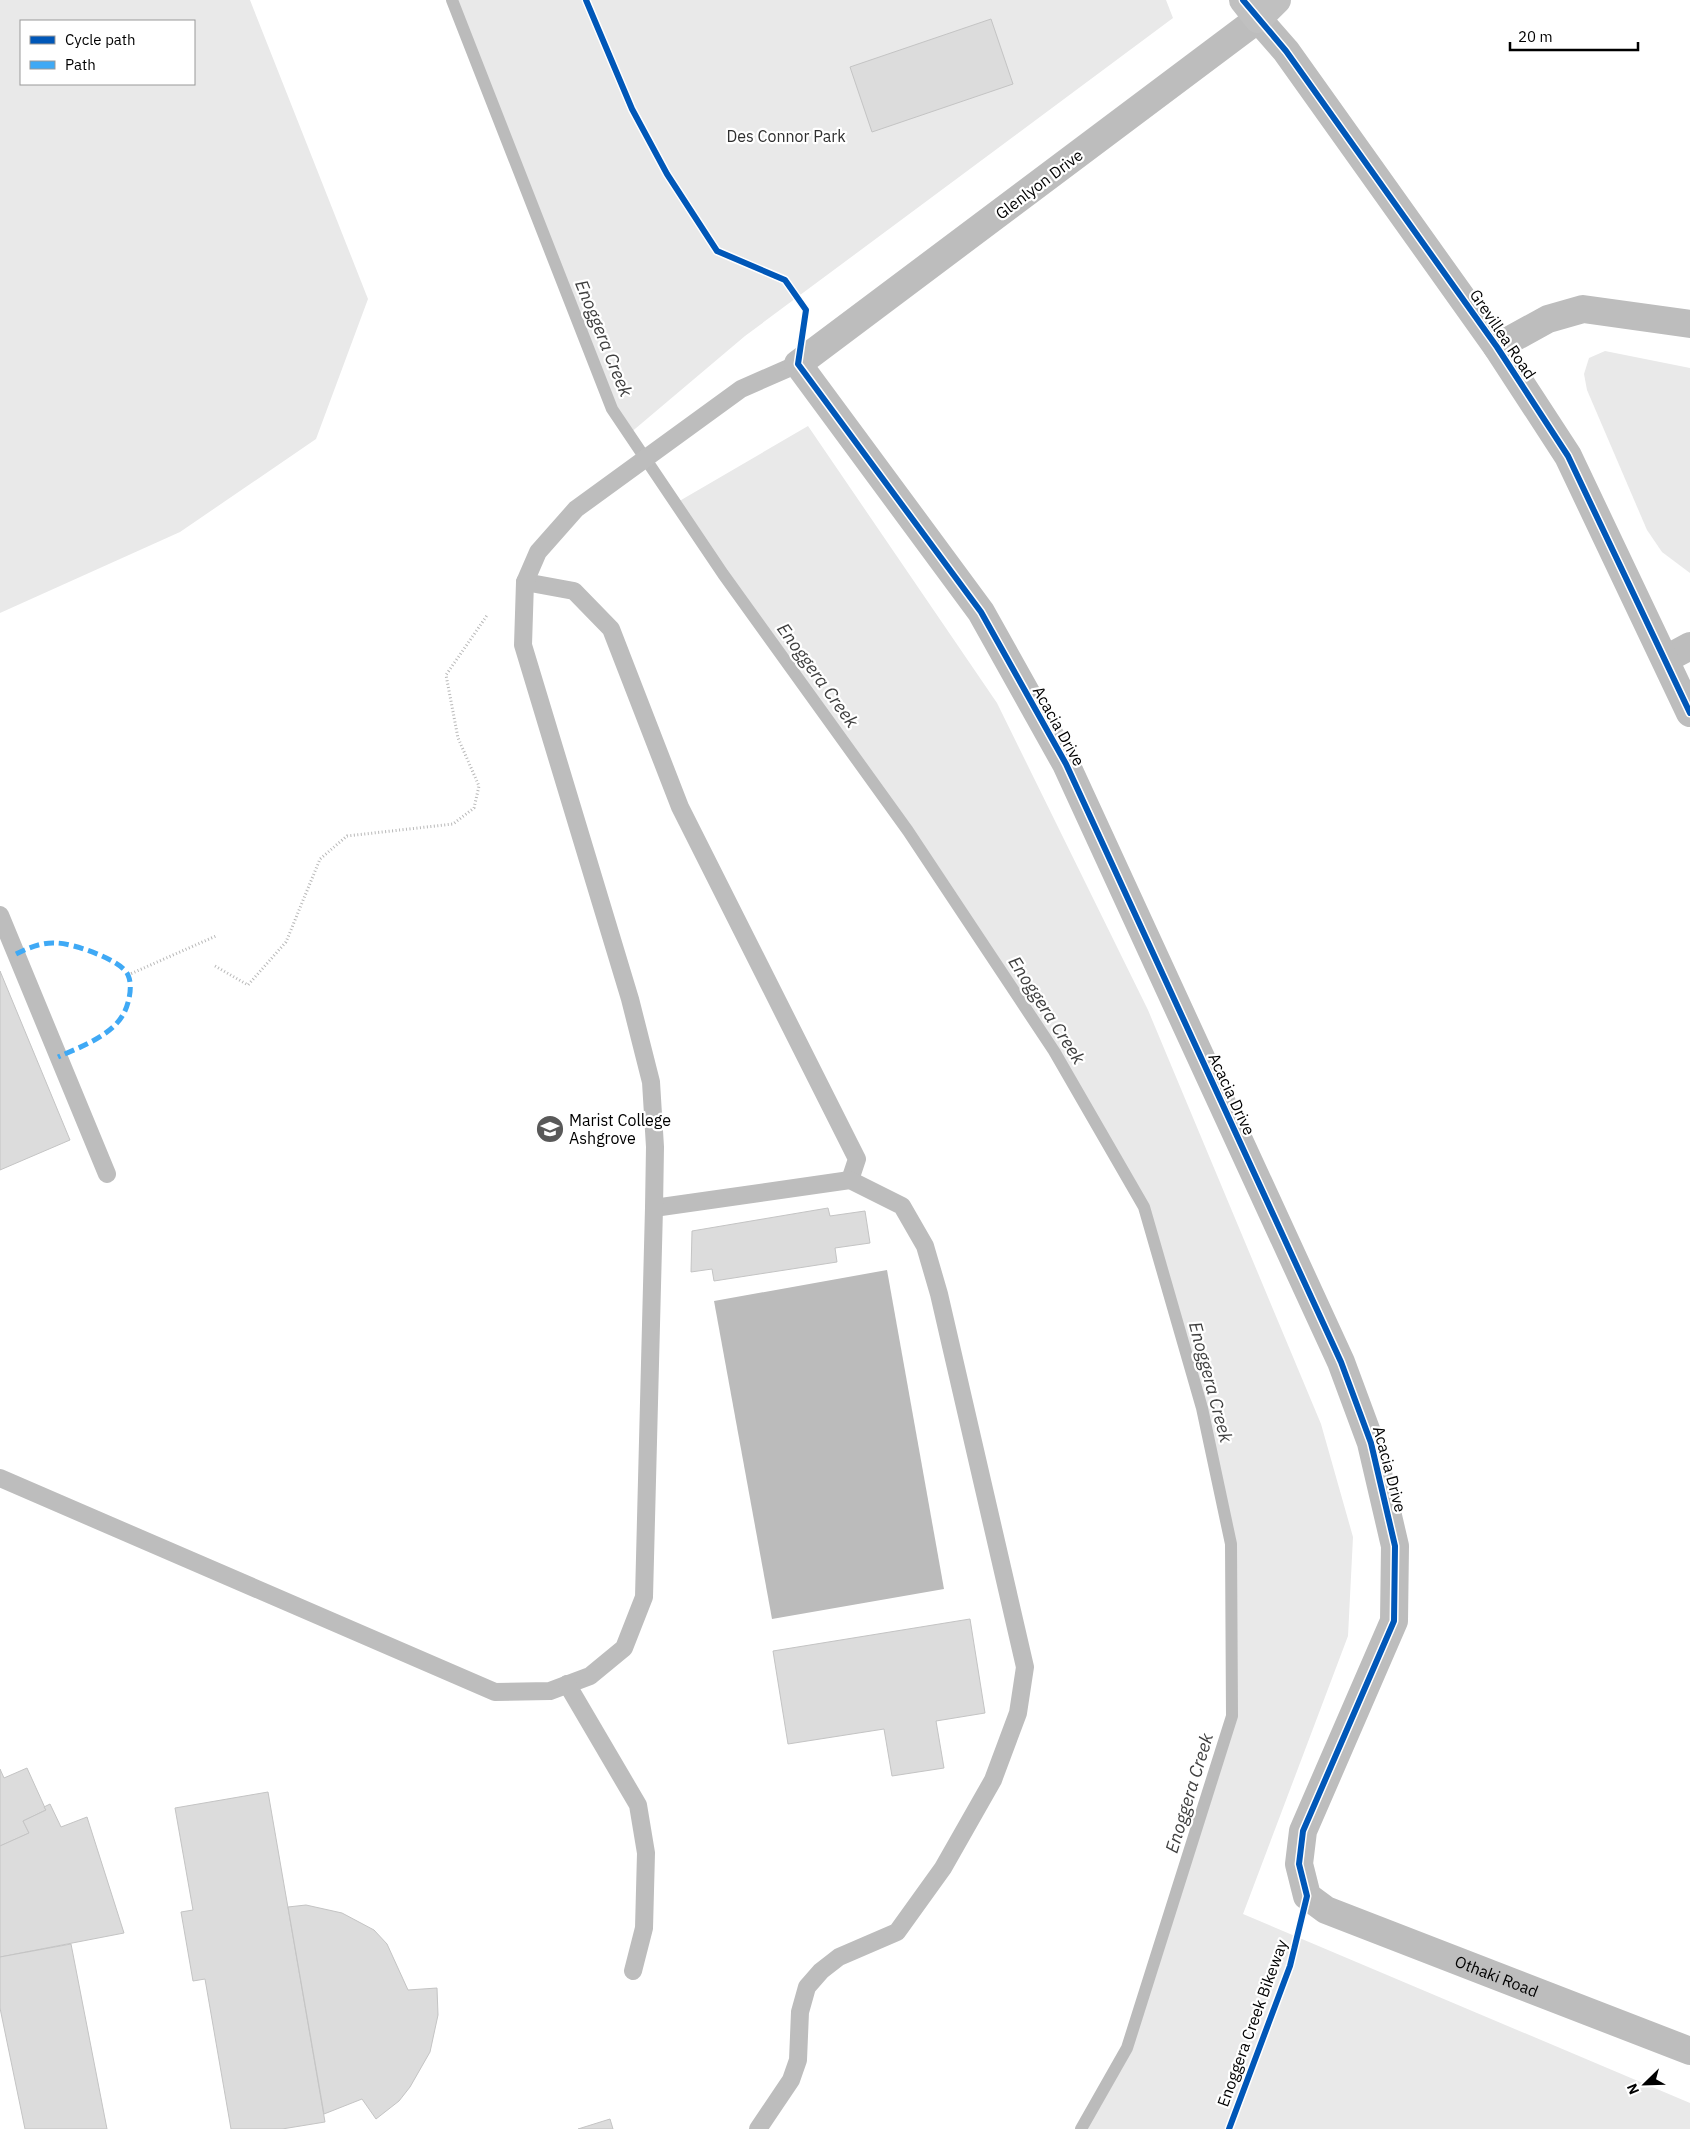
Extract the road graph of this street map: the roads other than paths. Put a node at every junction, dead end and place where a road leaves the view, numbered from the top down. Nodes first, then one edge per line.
1 (1277, 0) edge
2 (1250, 9) edge
3 (1690, 324) edge
4 (1497, 347) junction
5 (798, 364) junction
6 (524, 582) junction
7 (1690, 646) edge
8 (1666, 659) junction
9 (1690, 713) edge
10 (0, 915) edge
11 (107, 1174) dead end
12 (850, 1180) junction
13 (654, 1208) junction
14 (0, 1478) edge
15 (567, 1684) junction
16 (1306, 1896) joint
17 (634, 1972) dead end
18 (1690, 2051) edge
19 (758, 2129) edge

1 - 2 street, Glenlyon Drive
2 - 4 street, Grevillea Road
2 - 5 street, Glenlyon Drive
3 - 4 street
4 - 8 street, Grevillea Road
5 - 6 lane
5 - 16 street, Acacia Drive
6 - 12 lane
6 - 13 lane
7 - 8 street
8 - 9 street, Grevillea Road
10 - 11 lane
12 - 13 lane
12 - 19 lane
13 - 15 lane
14 - 15 lane
15 - 17 lane
16 - 18 street, Othaki Road

